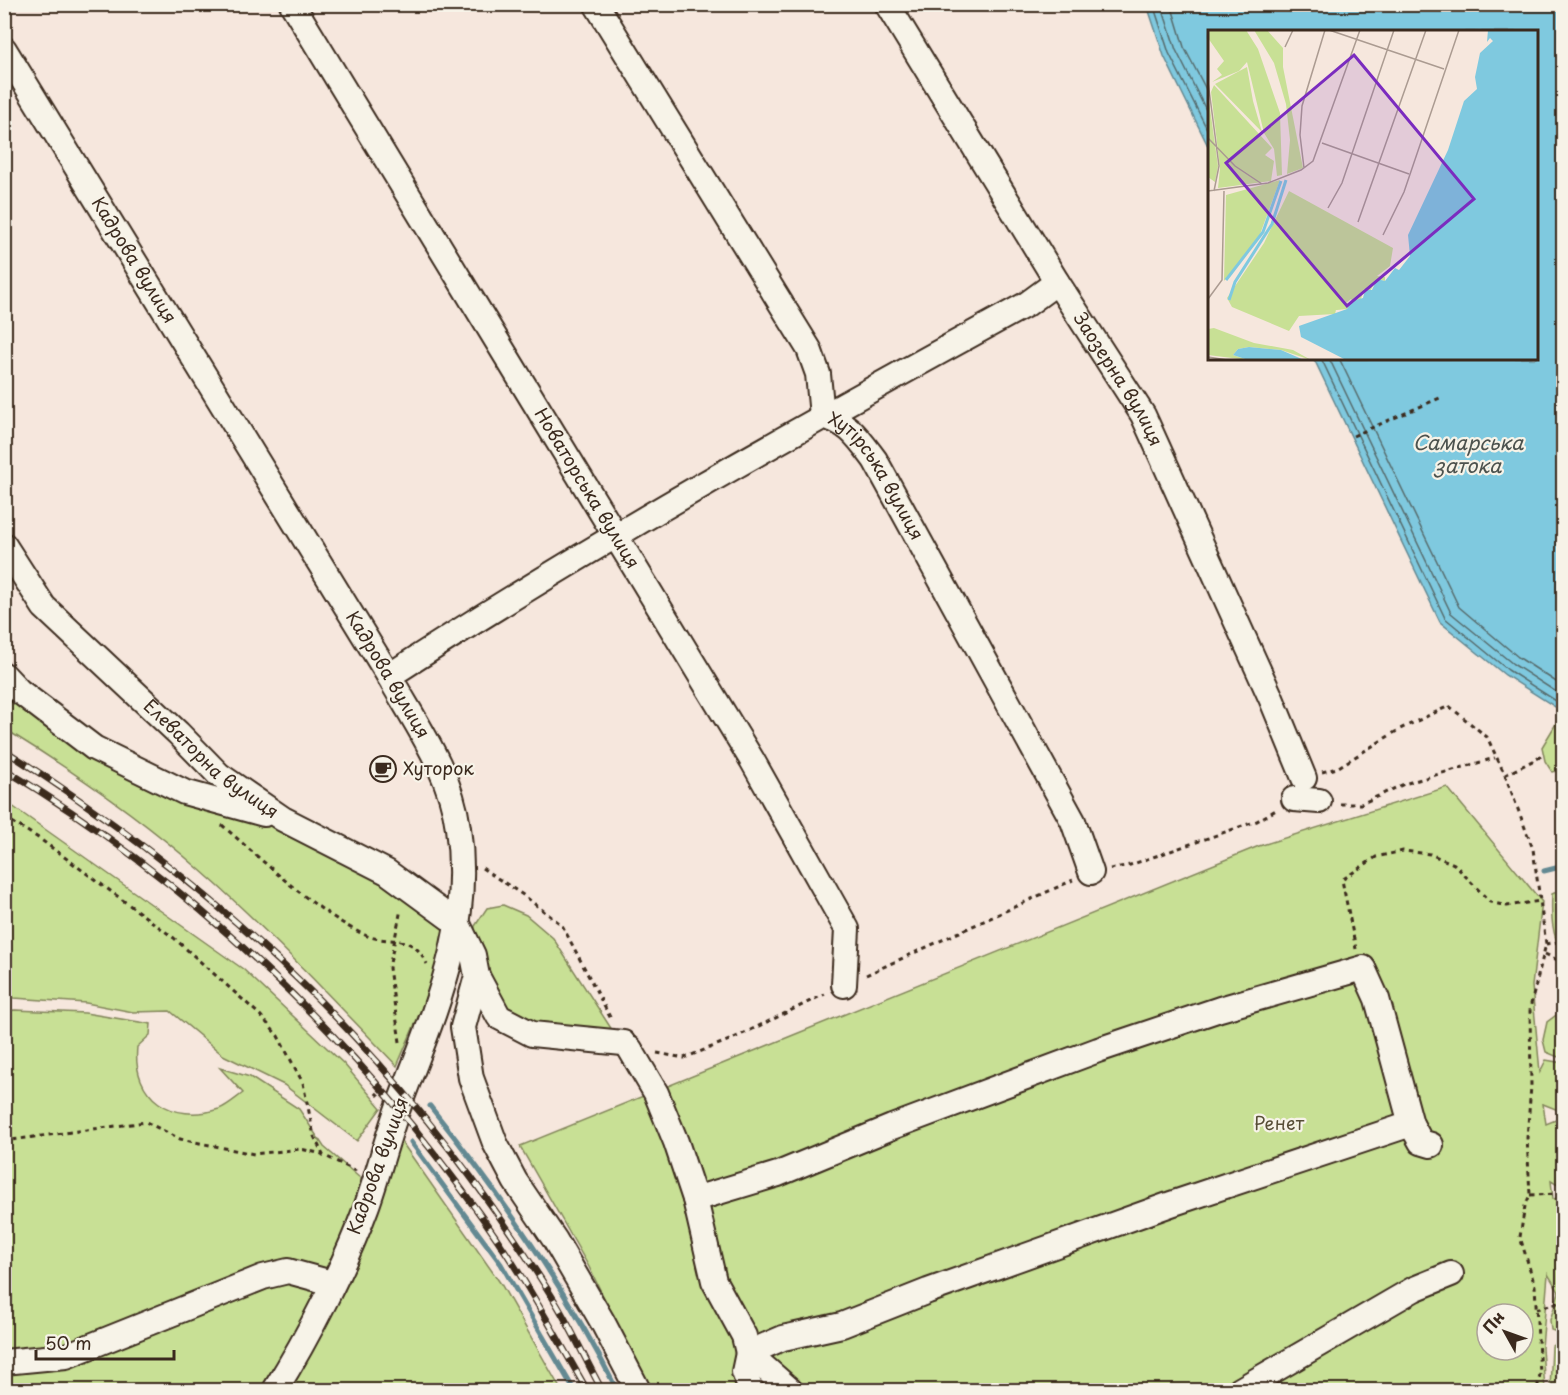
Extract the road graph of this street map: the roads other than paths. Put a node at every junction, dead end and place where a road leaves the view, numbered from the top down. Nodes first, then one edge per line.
1 (292, 4) edge
2 (596, 4) edge
3 (887, 4) edge
4 (4, 49) edge
5 (1058, 282) junction
6 (822, 416) junction
7 (617, 537) junction
8 (4, 545) edge
9 (4, 675) edge
10 (389, 676) junction
11 (1319, 801) road end
12 (283, 819) junction
13 (1091, 872) road end
14 (458, 924) junction
15 (477, 976) junction
16 (844, 985) road end
17 (1411, 1124) junction
18 (1431, 1145) dead end
19 (696, 1199) junction
20 (1451, 1274) dead end
21 (332, 1282) junction
22 (748, 1353) junction
23 (4, 1362) edge
24 (275, 1390) edge
25 (638, 1390) edge
26 (751, 1390) edge
27 (790, 1390) edge
28 (1240, 1390) edge

1 - 7 street, Новаторська вулиця
2 - 6 street, Хутірська вулиця
3 - 5 street, Заозерна вулиця
4 - 10 street, Кадрова вулиця
5 - 6 street
5 - 11 street, Заозерна вулиця
6 - 7 street
6 - 13 street, Хутірська вулиця
7 - 10 street
7 - 16 street, Новаторська вулиця
8 - 12 street, Елеваторна вулиця
9 - 12 street
10 - 14 street, Кадрова вулиця
12 - 14 street, Елеваторна вулиця
14 - 15 street
14 - 21 street, Кадрова вулиця
15 - 19 street
15 - 25 street
17 - 18 street
17 - 19 street
17 - 22 street
19 - 22 street
20 - 28 street
21 - 23 street
21 - 24 street, Кадрова вулиця
22 - 26 street
22 - 27 street

